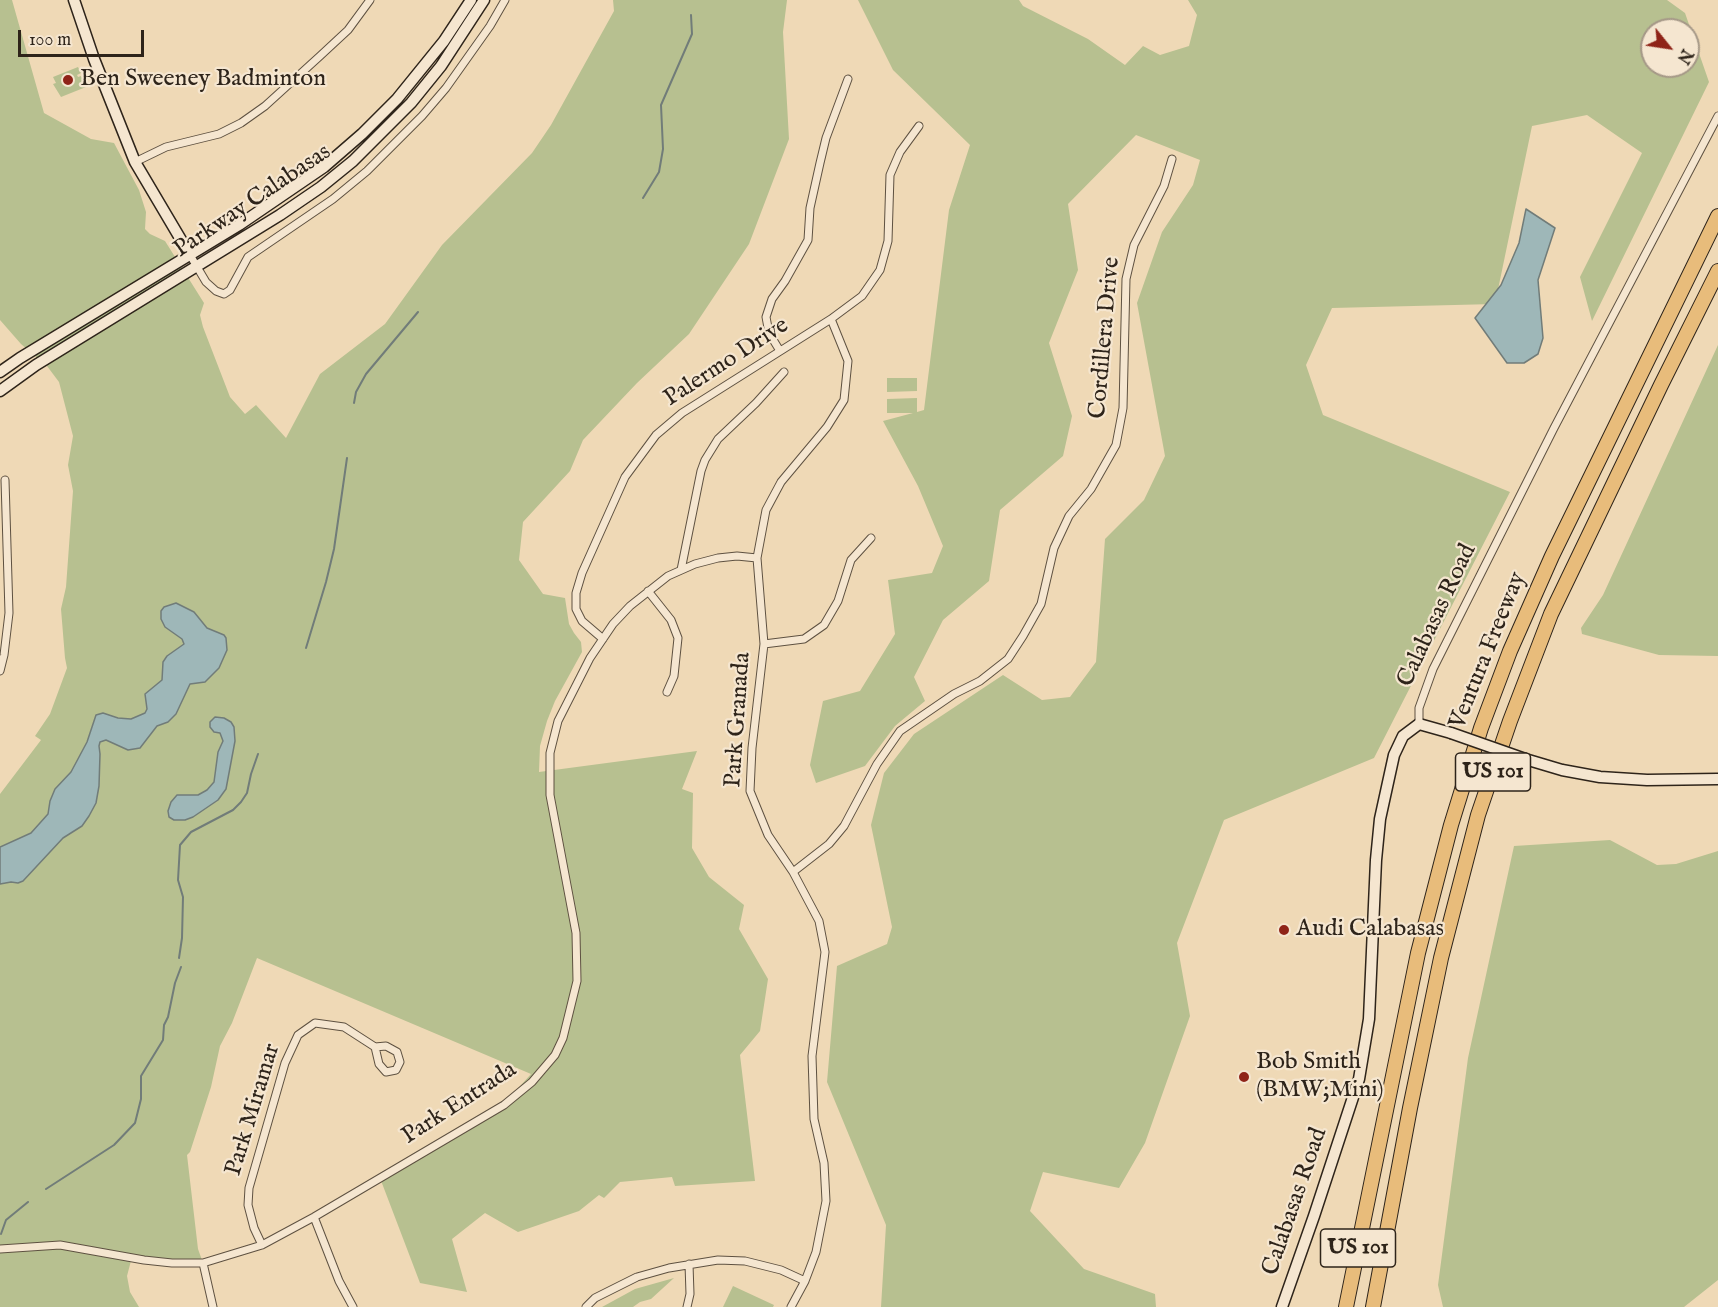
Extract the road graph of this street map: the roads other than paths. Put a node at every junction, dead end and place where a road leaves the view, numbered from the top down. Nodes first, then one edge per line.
1 (74, 0) edge
2 (370, 0) edge
3 (471, 0) edge
4 (484, 0) edge
5 (505, 0) edge
6 (848, 79) dead end
7 (1718, 116) edge
8 (919, 126) dead end
9 (1172, 159) dead end
10 (135, 162) junction
11 (1718, 216) edge
12 (190, 255) junction
13 (196, 266) junction
14 (1718, 271) edge
15 (831, 319) junction
16 (780, 351) junction
17 (0, 372) edge
18 (784, 372) dead end
19 (0, 390) edge
20 (5, 480) dead end
21 (871, 538) dead end
22 (757, 558) junction
23 (681, 570) junction
24 (648, 591) junction
25 (603, 639) junction
26 (764, 644) junction
27 (2, 655) edge
28 (0, 671) edge
29 (667, 692) dead end
30 (1419, 724) junction
31 (1718, 779) edge
32 (793, 872) junction
33 (375, 1047) dead end
34 (314, 1217) junction
35 (262, 1245) junction
36 (0, 1249) edge
37 (203, 1263) junction
38 (689, 1264) junction
39 (805, 1281) junction
40 (213, 1307) edge
41 (353, 1307) edge
42 (586, 1307) edge
43 (687, 1307) edge
44 (791, 1307) edge
45 (1282, 1307) edge
46 (1346, 1307) edge
47 (1373, 1307) edge

1 - 10 street
2 - 10 street
3 - 12 street, Parkway Calabasas
4 - 13 street, Parkway Calabasas
5 - 13 street
6 - 16 street
7 - 30 street, Calabasas Road
8 - 15 street, Palermo Drive
9 - 32 street, Cordillera Drive
10 - 12 street
11 - 46 highway, Ventura Freeway / US 101
12 - 13 street
12 - 17 street, Parkway Calabasas
13 - 19 street, Parkway Calabasas
14 - 47 highway, Ventura Freeway / US 101
15 - 16 street, Palermo Drive
15 - 22 street, Park Granada
16 - 25 street, Palermo Drive
18 - 23 street
20 - 27 street
21 - 26 street
22 - 23 street, Park Entrada
22 - 26 street, Park Granada
23 - 24 street, Park Entrada
24 - 25 street, Park Entrada
24 - 29 street
25 - 34 street, Park Entrada
26 - 32 street, Park Granada
27 - 28 street
30 - 31 street, bridge
30 - 45 street, Calabasas Road
32 - 39 street, Park Granada
33 - 35 street, Park Miramar
34 - 35 street, Park Entrada
34 - 41 street
35 - 37 street, Park Entrada
36 - 37 street, Park Entrada
37 - 40 street
38 - 39 street
38 - 42 street
38 - 43 street
39 - 44 street, Park Granada

